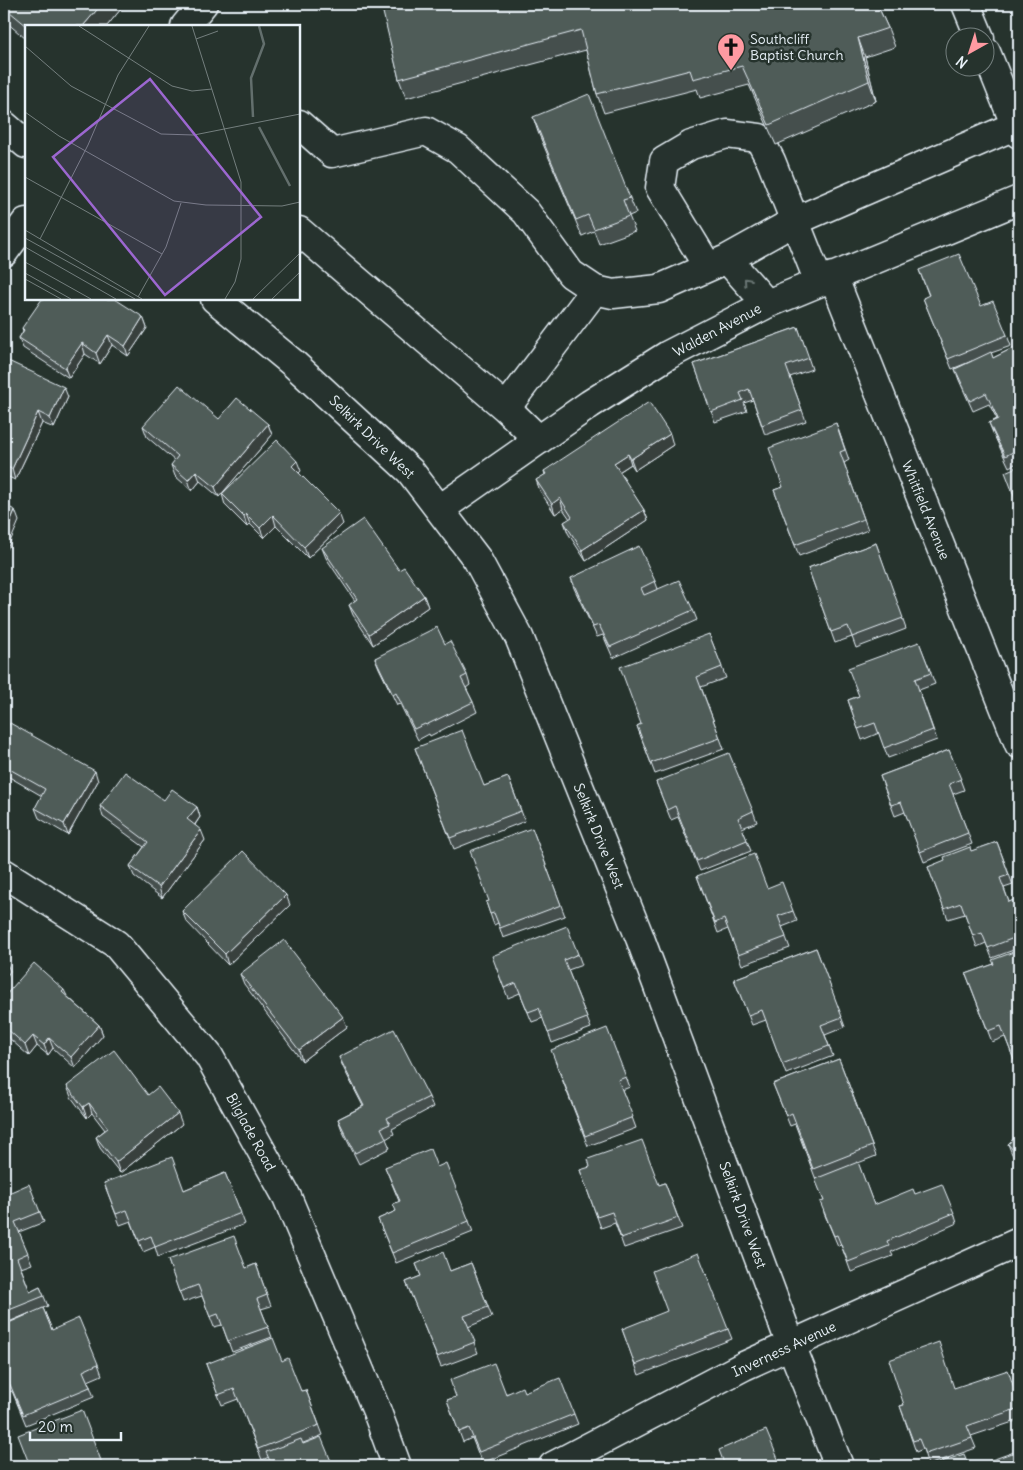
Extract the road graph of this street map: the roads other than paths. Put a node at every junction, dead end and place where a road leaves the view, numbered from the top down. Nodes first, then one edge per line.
1 (204, 4) edge
2 (966, 4) edge
3 (187, 25) edge
4 (976, 28) edge
5 (996, 76) edge
6 (4, 125) edge
7 (300, 125) edge
8 (1018, 128) edge
9 (25, 143) edge
10 (1019, 200) edge
11 (795, 221) junction
12 (25, 223) edge
13 (300, 232) edge
14 (4, 252) edge
15 (718, 263) junction
16 (826, 279) junction
17 (596, 290) junction
18 (216, 300) edge
19 (767, 304) junction
20 (506, 408) junction
21 (539, 440) junction
22 (440, 509) junction
23 (1019, 744) edge
24 (4, 873) edge
25 (1019, 1242) edge
26 (791, 1345) junction
27 (397, 1466) edge
28 (553, 1466) edge
29 (839, 1466) edge

1 - 3 street
2 - 4 street
5 - 8 street
6 - 9 street
7 - 17 street
8 - 11 street
10 - 16 street, Walden Avenue
11 - 15 street
11 - 15 street
11 - 16 street, Whitfield Avenue
12 - 14 street
13 - 20 street
15 - 17 street
19 -> 15 street
16 - 19 street, Walden Avenue
16 - 23 street, Whitfield Avenue
17 - 20 street
18 - 22 street, Selkirk Drive West
19 - 21 street, Walden Avenue
20 - 21 street
21 - 22 street, Walden Avenue
22 - 26 street, Selkirk Drive West
24 - 27 street, Bilglade Road
25 - 26 street, Inverness Avenue
26 - 28 street, Inverness Avenue
26 - 29 street, Selkirk Drive West

